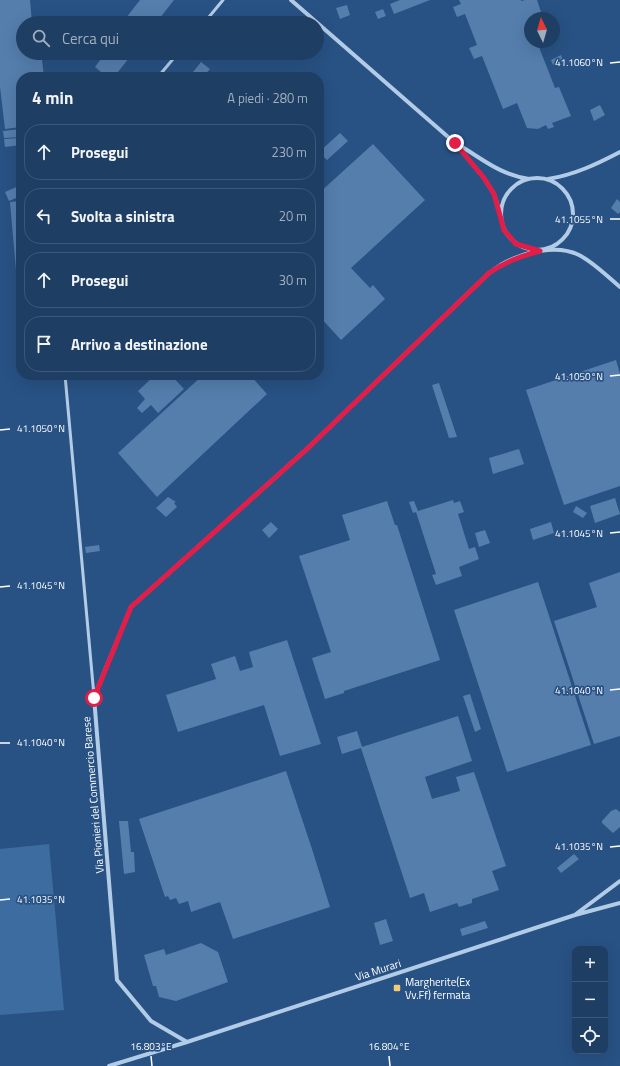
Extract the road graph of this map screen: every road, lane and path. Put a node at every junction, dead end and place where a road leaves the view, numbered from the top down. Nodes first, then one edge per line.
1 (223, 0) edge
2 (292, 0) edge
3 (210, 16) edge
4 (310, 16) edge
5 (324, 28) edge
6 (172, 60) edge
7 (162, 72) edge
8 (455, 143) junction
9 (620, 152) edge
10 (529, 179) junction
11 (547, 179) junction
12 (501, 216) junction
13 (540, 251) junction
14 (620, 287) edge
15 (65, 380) edge
16 (94, 698) junction
17 (620, 881) edge
18 (620, 903) edge
19 (575, 915) junction
20 (187, 1042) junction
21 (109, 1066) edge

1 - 3 lane
2 - 4 street
5 - 8 street
6 - 7 lane
8 - 10 street
8 - 12 street
9 - 11 street
10 - 11 street
10 - 12 street
11 - 13 street
12 - 13 street
13 - 14 street, Via Pionieri del Commercio Barese
13 - 16 street, Via Pionieri del Commercio Barese
15 - 16 lane
16 - 20 street, Via Pionieri del Commercio Barese
17 - 19 street, Via Murari
18 - 19 street, Via Murari
19 - 20 street, Via Murari
20 - 21 street, Via Murari

